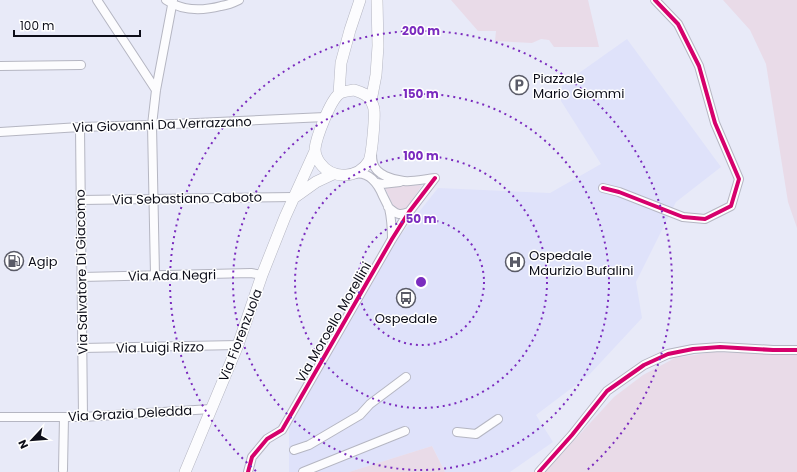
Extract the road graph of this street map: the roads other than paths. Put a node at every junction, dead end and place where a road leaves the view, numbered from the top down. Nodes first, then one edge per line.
1 (97, 0) edge
2 (239, 0) edge
3 (360, 0) edge
4 (377, 0) edge
5 (655, 0) edge
6 (172, 3) edge
7 (81, 65) dead end
8 (0, 66) edge
9 (156, 90) junction
10 (339, 94) junction
11 (372, 101) junction
12 (325, 117) junction
13 (152, 125) junction
14 (80, 127) junction
15 (0, 132) edge
16 (372, 147) junction
17 (315, 151) junction
18 (333, 174) junction
19 (353, 174) junction
20 (403, 181) junction
21 (377, 184) junction
22 (603, 188) dead end
23 (294, 197) junction
24 (153, 199) junction
25 (81, 200) junction
26 (388, 207) junction
27 (409, 212) junction
28 (392, 239) junction
29 (155, 275) junction
30 (262, 275) junction
31 (82, 277) junction
32 (238, 345) junction
33 (82, 348) junction
34 (797, 350) edge
35 (406, 377) dead end
36 (211, 409) junction
37 (0, 417) edge
38 (64, 417) junction
39 (83, 417) junction
40 (498, 419) dead end
41 (405, 430) dead end
42 (458, 432) dead end
43 (294, 450) dead end
44 (63, 470) dead end
45 (185, 472) edge
46 (248, 472) edge
47 (303, 472) edge
48 (539, 472) edge

1 - 9 street
2 - 6 street
3 - 10 street
4 - 11 street
5 - 22 street
6 - 9 street
7 - 8 street
9 - 13 street
10 - 11 street
10 - 12 street
11 - 16 street
12 - 13 street, Via Giovanni Da Verrazzano
12 - 17 street
13 - 14 street, Via Giovanni Da Verrazzano
13 - 24 street
14 - 15 street, Via Giovanni Da Verrazzano
14 - 25 street, Via Salvatore Di Giacomo
16 - 19 street
16 - 20 street
17 - 18 street
17 - 23 street, Via Fiorenzuola
18 - 19 street
18 - 23 street
19 - 21 street
20 - 21 street
20 - 27 street, Via Moroello Morellini
21 - 26 street
23 - 24 street, Via Sebastiano Caboto
23 - 30 street, Via Fiorenzuola
24 - 25 street, Via Sebastiano Caboto
24 - 29 street
25 - 31 street, Via Salvatore Di Giacomo
26 - 27 street
26 - 28 street
27 - 28 street, Via Moroello Morellini
28 - 46 street, Via Moroello Morellini
29 - 30 street, Via Ada Negri
29 - 31 street, Via Ada Negri
30 - 32 street, Via Fiorenzuola
31 - 33 street, Via Salvatore Di Giacomo
32 - 33 street, Via Luigi Rizzo
32 - 36 street, Via Fiorenzuola
33 - 39 street, Via Salvatore Di Giacomo
34 - 48 street
35 - 43 street
36 - 39 street, Via Grazia Deledda
36 - 45 street, Via Fiorenzuola
37 - 38 street, Via Grazia Deledda
38 - 39 street, Via Grazia Deledda
38 - 44 street
40 - 42 street
41 - 47 street

